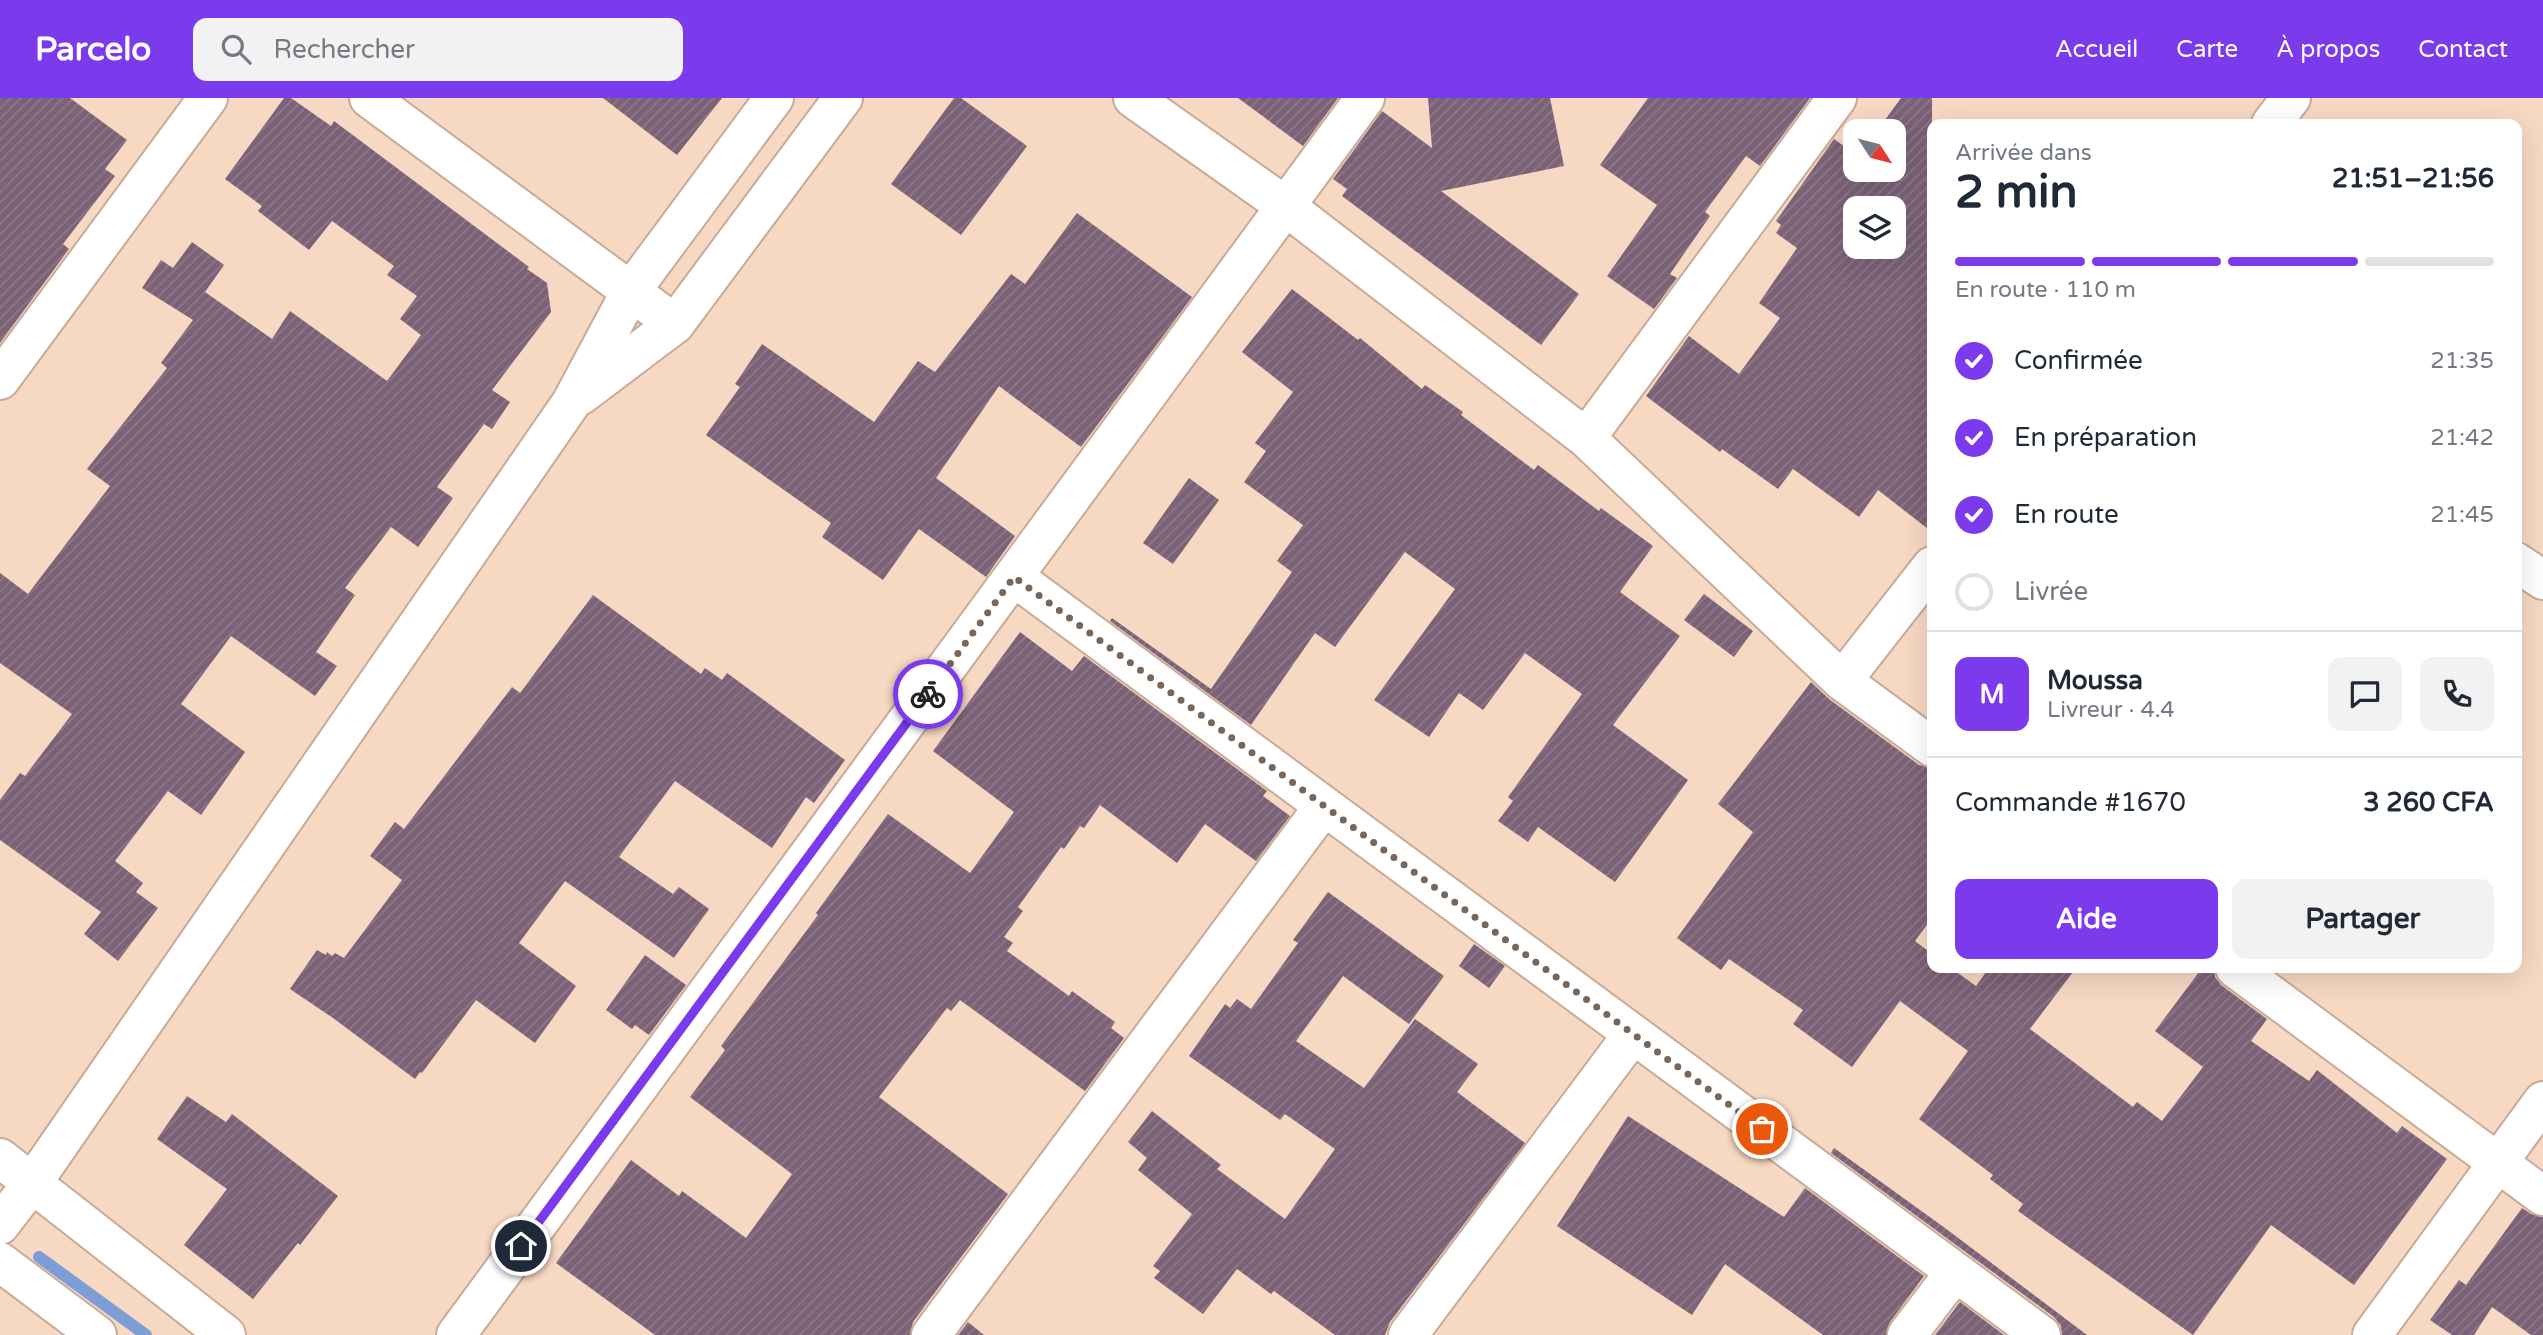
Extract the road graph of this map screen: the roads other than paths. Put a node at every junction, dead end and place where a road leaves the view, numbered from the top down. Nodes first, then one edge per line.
1 (208, 98) edge
2 (369, 98) edge
3 (774, 98) edge
4 (843, 98) edge
5 (1133, 98) edge
6 (1365, 98) edge
7 (1837, 98) edge
8 (2291, 98) edge
9 (2275, 119) edge
10 (1284, 205) junction
11 (631, 291) junction
12 (675, 324) junction
13 (0, 380) edge
14 (571, 403) junction
15 (1586, 438) junction
16 (2522, 566) edge
17 (1927, 572) edge
18 (1014, 577) junction
19 (2543, 580) edge
20 (1842, 681) junction
21 (1927, 743) edge
22 (1324, 806) junction
23 (2242, 973) edge
24 (1633, 1034) junction
25 (2543, 1101) edge
26 (0, 1158) edge
27 (2498, 1163) junction
28 (33, 1182) junction
29 (2543, 1196) edge
30 (0, 1225) edge
31 (0, 1262) edge
32 (1955, 1272) junction
33 (97, 1335) edge
34 (226, 1335) edge
35 (456, 1335) edge
36 (931, 1335) edge
37 (1408, 1335) edge
38 (1907, 1335) edge
39 (2041, 1335) edge
40 (2372, 1335) edge

1 - 13 street
2 - 11 street
3 - 11 street
4 - 12 street
5 - 10 street
6 - 10 street
7 - 15 street
8 - 9 street
10 - 15 street
10 - 18 street
11 - 12 street
11 - 14 street
12 - 14 street
14 - 28 street
15 - 20 street
16 - 19 street
17 - 20 street
18 - 22 street
18 - 35 street
20 - 21 street
22 - 24 street
22 - 36 street
23 - 27 street
24 - 32 street
24 - 37 street
25 - 27 street
26 - 28 street
27 - 29 street
27 - 40 street
28 - 30 street
28 - 34 street
31 - 33 street
32 - 38 street
32 - 39 street

